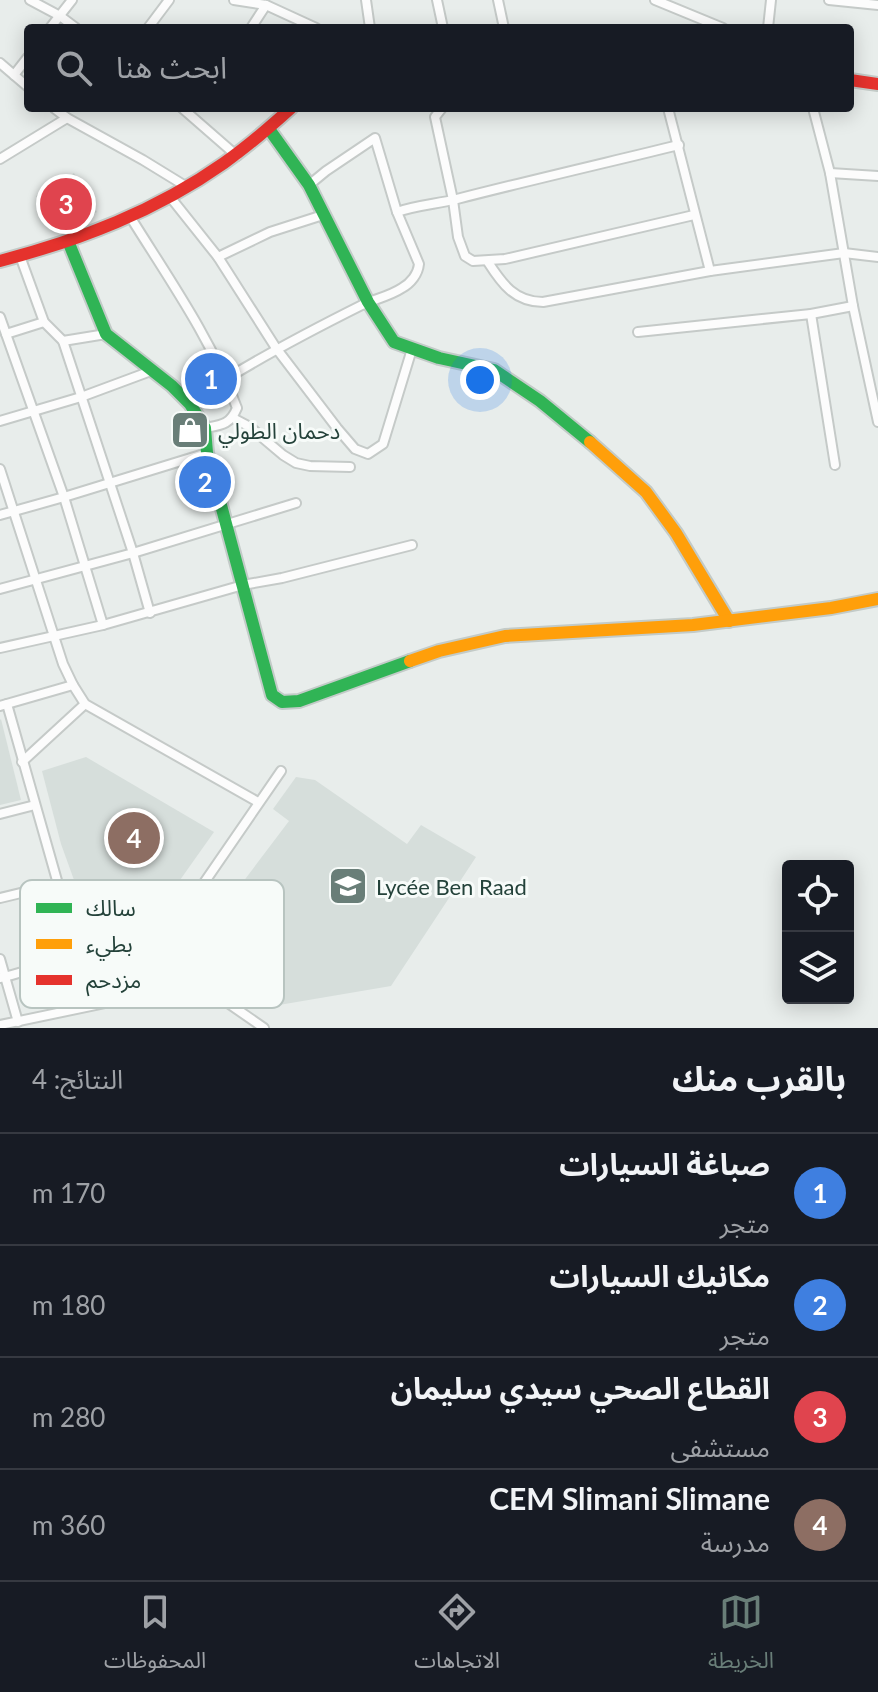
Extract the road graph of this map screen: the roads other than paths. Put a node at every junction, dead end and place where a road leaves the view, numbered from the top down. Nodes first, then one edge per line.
1 (30, 0) edge
2 (72, 0) edge
3 (169, 0) edge
4 (234, 0) edge
5 (366, 0) edge
6 (437, 0) edge
7 (498, 0) edge
8 (655, 0) edge
9 (771, 0) edge
10 (829, 0) edge
11 (266, 5) junction
12 (878, 5) edge
13 (60, 16) junction
14 (53, 24) edge
15 (71, 24) edge
16 (151, 24) edge
17 (254, 24) edge
18 (307, 24) edge
19 (369, 24) edge
20 (442, 24) edge
21 (503, 24) edge
22 (713, 24) edge
23 (768, 24) edge
24 (24, 62) edge
25 (2, 69) edge
26 (14, 75) junction
27 (854, 81) edge
28 (24, 84) edge
29 (878, 84) edge
30 (59, 112) edge
31 (187, 112) edge
32 (196, 112) edge
33 (287, 112) edge
34 (439, 112) edge
35 (669, 112) edge
36 (814, 112) edge
37 (193, 117) junction
38 (67, 118) junction
39 (269, 129) junction
40 (679, 145) junction
41 (237, 156) junction
42 (0, 159) edge
43 (830, 173) junction
44 (878, 176) edge
45 (309, 185) junction
46 (187, 187) junction
47 (171, 198) junction
48 (453, 200) junction
49 (397, 212) junction
50 (323, 215) junction
51 (694, 215) junction
52 (131, 218) junction
53 (68, 241) junction
54 (844, 253) junction
55 (20, 256) junction
56 (218, 257) junction
57 (878, 257) edge
58 (0, 261) edge
59 (488, 262) junction
60 (710, 271) junction
61 (368, 302) junction
62 (853, 306) junction
63 (811, 314) junction
64 (0, 317) edge
65 (44, 322) junction
66 (638, 332) dead end
67 (6, 334) junction
68 (106, 334) junction
69 (63, 341) junction
70 (276, 348) junction
71 (412, 349) junction
72 (151, 371) junction
73 (226, 379) junction
74 (81, 397) junction
75 (34, 412) junction
76 (233, 418) junction
77 (0, 421) edge
78 (878, 422) edge
79 (205, 428) junction
80 (207, 453) junction
81 (835, 465) dead end
82 (350, 467) dead end
83 (0, 469) edge
84 (110, 482) junction
85 (64, 497) junction
86 (296, 503) dead end
87 (15, 510) junction
88 (0, 515) edge
89 (226, 525) junction
90 (412, 545) dead end
91 (133, 553) junction
92 (85, 566) junction
93 (37, 578) junction
94 (243, 585) junction
95 (0, 589) edge
96 (878, 599) edge
97 (150, 613) junction
98 (729, 621) junction
99 (103, 625) junction
100 (53, 636) junction
101 (1, 646) edge
102 (73, 685) junction
103 (85, 704) junction
104 (3, 705) edge
105 (22, 762) junction
106 (281, 771) dead end
107 (258, 802) junction
108 (35, 805) junction
109 (0, 814) edge
110 (57, 880) edge
111 (205, 880) edge
112 (20, 893) edge
113 (0, 898) edge
114 (0, 959) edge
115 (2, 977) edge
116 (87, 1008) edge
117 (235, 1008) edge
118 (18, 1022) junction
119 (0, 1025) edge
120 (264, 1028) edge

1 - 13 street
2 - 13 street
3 - 16 street
4 - 11 street
5 - 19 street
6 - 20 street
7 - 21 street
8 - 22 street
9 - 23 street
10 - 12 street
11 - 17 street
11 - 18 street
13 - 14 street
13 - 15 street
24 - 26 street
25 - 26 street
26 - 28 street
27 - 29 street
30 - 38 street
31 - 37 street
32 - 37 street
33 - 39 street
34 - 48 street
35 - 40 street
36 - 43 street
37 - 41 street
38 - 42 street
38 - 46 street
39 - 41 street
39 - 45 street
40 - 48 street
40 - 51 street
41 - 46 street
43 - 44 street
43 - 54 street
45 - 49 street
45 - 50 street
46 - 47 street
47 - 52 street
47 - 56 street
48 - 49 street
48 - 59 street
49 - 61 street
50 - 56 street
50 - 61 street
51 - 59 street
51 - 60 street
52 - 53 street
52 - 73 street
53 - 55 street
53 - 68 street
54 - 57 street
54 - 60 street
54 - 62 street
55 - 58 street
55 - 65 street
56 - 70 street
59 - 60 street
61 - 70 street
61 - 71 street
62 - 63 street
62 - 78 street
63 - 66 street
63 - 81 street
64 - 67 street
65 - 67 street
65 - 69 street
67 - 75 street
68 - 69 street
68 - 72 street
69 - 74 street
70 - 71 street
70 - 73 street
71 - 98 street
72 - 74 street
72 - 79 street
73 - 76 street
74 - 75 street
74 - 84 street
75 - 77 street
75 - 85 street
76 - 79 street
76 - 82 street
79 - 80 street
80 - 84 street
80 - 89 street
83 - 87 street
84 - 85 street
84 - 91 street
85 - 87 street
85 - 92 street
86 - 89 street
87 - 88 street
87 - 93 street
89 - 91 street
89 - 94 street
90 - 94 street
91 - 92 street
91 - 97 street
92 - 93 street
92 - 99 street
93 - 95 street
93 - 100 street
94 - 97 street
94 - 98 street
96 - 98 street
97 - 99 street
99 - 100 street
100 - 101 street
100 - 102 street
102 - 103 street
102 - 104 street
103 - 105 street
103 - 107 street
104 - 105 street
105 - 108 street
106 - 107 street
107 - 111 street
108 - 109 street
108 - 110 street
112 - 113 street
114 - 115 street
115 - 118 street
116 - 118 street
117 - 120 street
118 - 119 street

